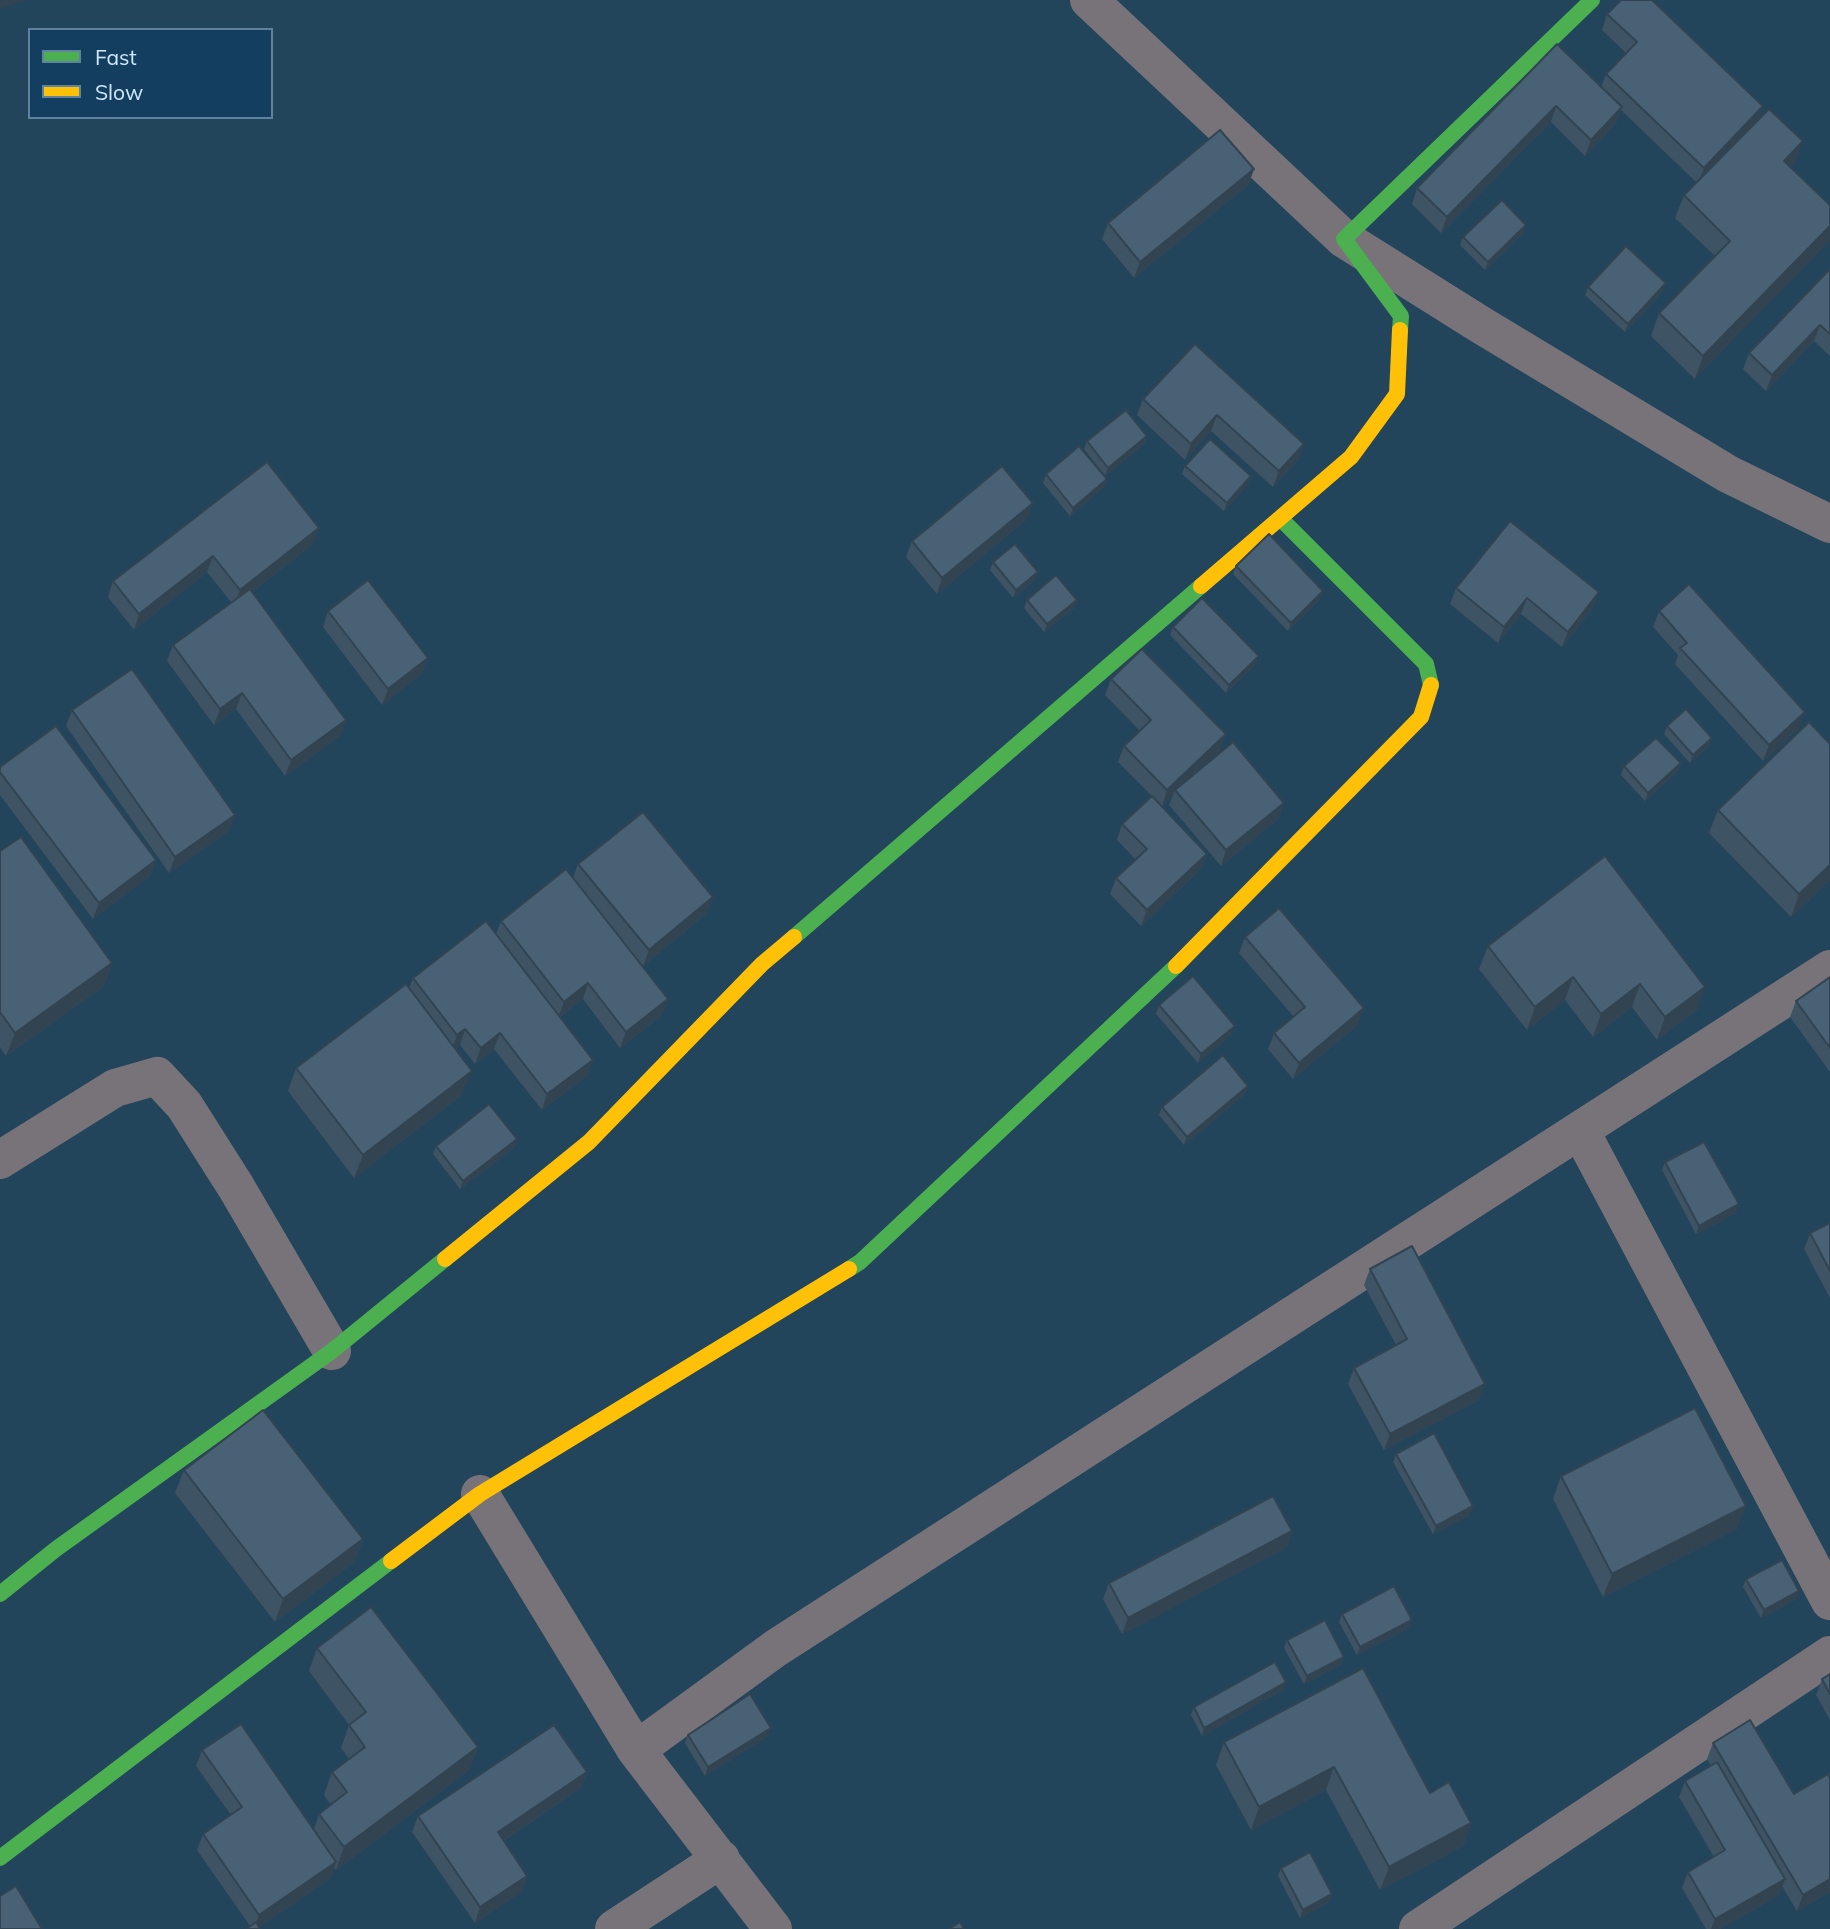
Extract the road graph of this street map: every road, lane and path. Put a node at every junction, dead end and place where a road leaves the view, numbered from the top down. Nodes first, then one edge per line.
1 (1089, 0) edge
2 (1592, 0) edge
3 (1344, 239) junction
4 (1281, 519) junction
5 (1830, 524) edge
6 (1830, 969) edge
7 (1580, 1130) junction
8 (0, 1160) edge
9 (332, 1351) junction
10 (480, 1494) junction
11 (0, 1594) edge
12 (1830, 1601) edge
13 (1830, 1655) edge
14 (636, 1750) junction
15 (0, 1858) edge
16 (721, 1860) junction
17 (614, 1929) edge
18 (773, 1929) edge
19 (1418, 1929) edge

1 - 3 street
2 - 3 street
3 - 4 street
3 - 5 street
4 - 9 street
4 - 10 street
6 - 7 street
7 - 12 street
7 - 14 street
8 - 9 street
9 - 11 street
10 - 14 street
10 - 15 street
13 - 19 street
14 - 16 street
16 - 17 street
16 - 18 street

